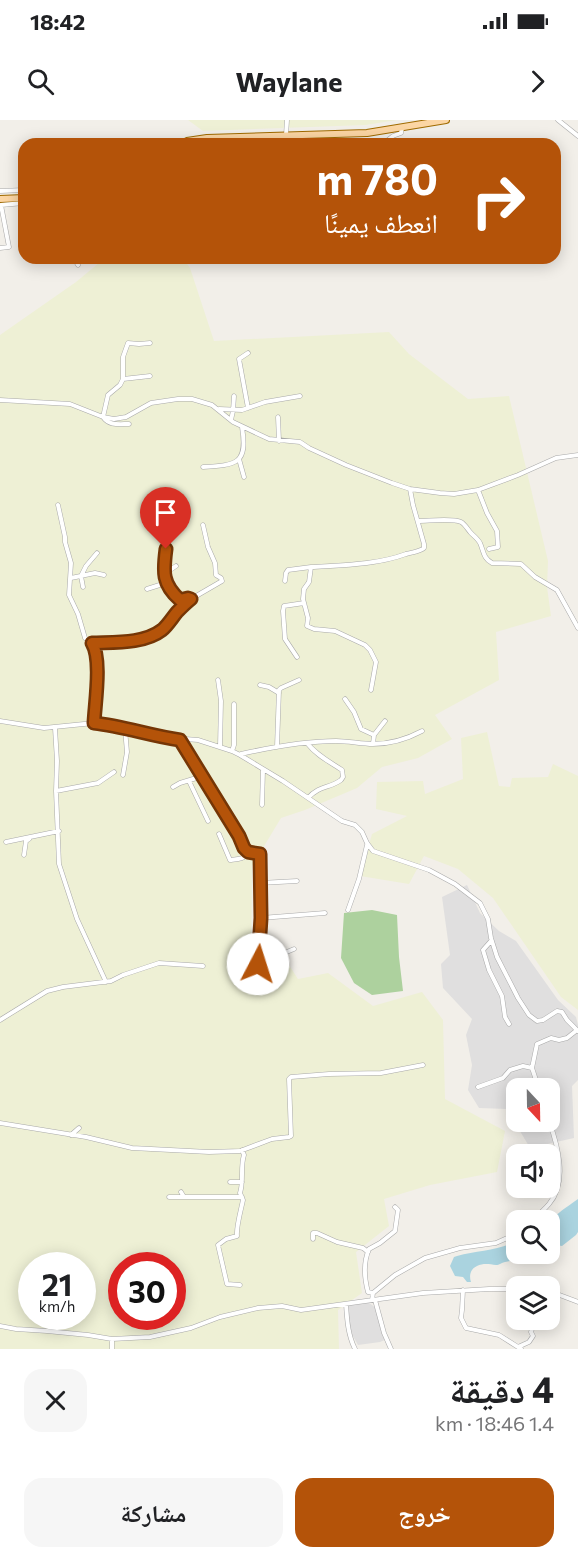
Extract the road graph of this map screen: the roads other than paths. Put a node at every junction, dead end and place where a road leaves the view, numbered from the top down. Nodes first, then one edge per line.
1 (287, 120) edge
2 (446, 120) edge
3 (558, 120) edge
4 (403, 127) junction
5 (286, 135) junction
6 (578, 136) edge
7 (207, 138) edge
8 (390, 138) edge
9 (18, 192) edge
10 (18, 197) edge
11 (0, 199) edge
12 (18, 202) edge
13 (0, 248) edge
14 (150, 344) dead end
15 (248, 353) dead end
16 (150, 376) dead end
17 (123, 379) junction
18 (234, 396) dead end
19 (300, 396) dead end
20 (0, 400) edge
21 (248, 408) junction
22 (219, 410) junction
23 (234, 411) junction
24 (103, 417) junction
25 (278, 417) dead end
26 (231, 420) junction
27 (129, 424) dead end
28 (242, 426) junction
29 (279, 441) junction
30 (578, 455) edge
31 (239, 459) junction
32 (203, 467) dead end
33 (244, 477) dead end
34 (410, 489) junction
35 (478, 490) junction
36 (58, 505) dead end
37 (418, 521) junction
38 (203, 525) dead end
39 (166, 549) dead end
40 (489, 549) dead end
41 (97, 553) dead end
42 (176, 566) dead end
43 (311, 567) junction
44 (104, 575) dead end
45 (164, 575) junction
46 (81, 576) junction
47 (71, 578) junction
48 (285, 581) dead end
49 (166, 583) junction
50 (83, 587) dead end
51 (147, 589) dead end
52 (191, 599) junction
53 (304, 603) junction
54 (578, 628) edge
55 (92, 643) junction
56 (297, 657) dead end
57 (218, 680) dead end
58 (299, 680) dead end
59 (260, 685) dead end
60 (371, 690) dead end
61 (279, 693) junction
62 (345, 699) dead end
63 (234, 704) dead end
64 (0, 721) edge
65 (385, 721) dead end
66 (94, 723) junction
67 (55, 728) junction
68 (124, 729) junction
69 (422, 731) dead end
70 (374, 735) junction
71 (180, 740) junction
72 (307, 743) junction
73 (373, 744) junction
74 (220, 747) junction
75 (277, 747) junction
76 (232, 751) junction
77 (240, 755) junction
78 (263, 769) junction
79 (114, 772) dead end
80 (123, 775) dead end
81 (203, 776) junction
82 (189, 780) junction
83 (173, 787) dead end
84 (56, 791) junction
85 (308, 798) junction
86 (262, 805) dead end
87 (208, 821) dead end
88 (59, 831) junction
89 (219, 834) dead end
90 (29, 838) junction
91 (6, 843) dead end
92 (367, 844) junction
93 (250, 852) junction
94 (24, 855) dead end
95 (297, 881) dead end
96 (260, 883) junction
97 (348, 910) dead end
98 (325, 913) dead end
99 (261, 918) junction
100 (492, 940) junction
101 (294, 949) dead end
102 (203, 966) dead end
103 (106, 982) junction
104 (0, 1020) edge
105 (509, 1024) dead end
106 (577, 1031) edge
107 (423, 1065) dead end
108 (532, 1068) junction
109 (535, 1078) edge
110 (478, 1087) dead end
111 (0, 1123) edge
112 (79, 1128) dead end
113 (552, 1132) edge
114 (70, 1136) junction
115 (242, 1150) junction
116 (230, 1182) dead end
117 (242, 1182) junction
118 (181, 1192) dead end
119 (170, 1197) dead end
120 (184, 1197) junction
121 (242, 1197) junction
122 (395, 1207) dead end
123 (543, 1210) edge
124 (506, 1238) edge
125 (313, 1239) dead end
126 (368, 1252) junction
127 (240, 1285) dead end
128 (506, 1289) edge
129 (463, 1290) junction
130 (374, 1293) junction
131 (560, 1295) edge
132 (373, 1300) junction
133 (578, 1302) edge
134 (346, 1304) junction
135 (0, 1326) edge
136 (532, 1330) edge
137 (112, 1339) junction
138 (519, 1348) edge
139 (112, 1349) edge
140 (356, 1349) edge
141 (391, 1349) edge

1 - 5 street
2 - 4 main road
3 - 6 street
4 - 5 main road
4 - 8 street
5 - 7 main road
9 - 11 street
10 - 11 main road
11 - 12 street
11 - 13 street
14 - 17 street
15 - 21 street
16 - 17 street
17 - 24 street
18 - 23 street
19 - 21 street
20 - 24 street
21 - 23 street
22 - 23 street
22 - 24 street
22 - 26 street
23 - 26 street
24 - 27 street
25 - 29 street
26 - 28 street
28 - 29 street
28 - 31 street
29 - 34 street
30 - 35 street
31 - 32 street
31 - 33 street
34 - 35 street
34 - 37 street
35 - 40 street
36 - 47 street
37 - 43 street
37 - 54 street
38 - 52 street
39 - 45 street
41 - 46 street
42 - 45 street
43 - 48 street
43 - 53 street
44 - 46 street
45 - 49 street
46 - 47 street
46 - 50 street
47 - 55 street
49 - 51 street
49 - 52 street
52 - 55 street
53 - 56 street
53 - 60 street
55 - 66 street
57 - 74 street
58 - 61 street
59 - 61 street
61 - 75 street
62 - 70 street
63 - 76 street
64 - 67 street
65 - 70 street
66 - 67 street
66 - 68 street
67 - 84 street
68 - 71 street
68 - 80 street
69 - 73 street
70 - 73 street
71 - 74 street
71 - 81 street
72 - 73 street
72 - 75 street
72 - 85 street
74 - 76 street
75 - 77 street
76 - 77 street
77 - 78 street
78 - 85 street
78 - 86 street
79 - 84 street
81 - 82 street
81 - 93 street
82 - 83 street
82 - 87 street
84 - 88 street
85 - 92 street
88 - 90 street
88 - 103 street
89 - 93 street
90 - 91 street
90 - 94 street
92 - 97 street
92 - 100 street
93 - 96 street
95 - 96 street
96 - 99 street
98 - 99 street
99 - 101 street
100 - 105 street
100 - 106 street
102 - 103 street
103 - 104 street
106 - 108 street
107 - 115 street
108 - 109 street
108 - 110 street
111 - 114 street
112 - 114 street
113 - 123 street
114 - 115 street
115 - 117 street
116 - 117 street
117 - 121 street
118 - 120 street
119 - 120 street
120 - 121 street
121 - 127 street
122 - 126 street
124 - 130 street
125 - 126 street
126 - 130 street
128 - 129 street
129 - 132 street
129 - 138 street
130 - 132 street
131 - 133 street
132 - 134 street
132 - 141 street
134 - 137 street
134 - 140 street
135 - 137 street
136 - 138 street
137 - 139 street

